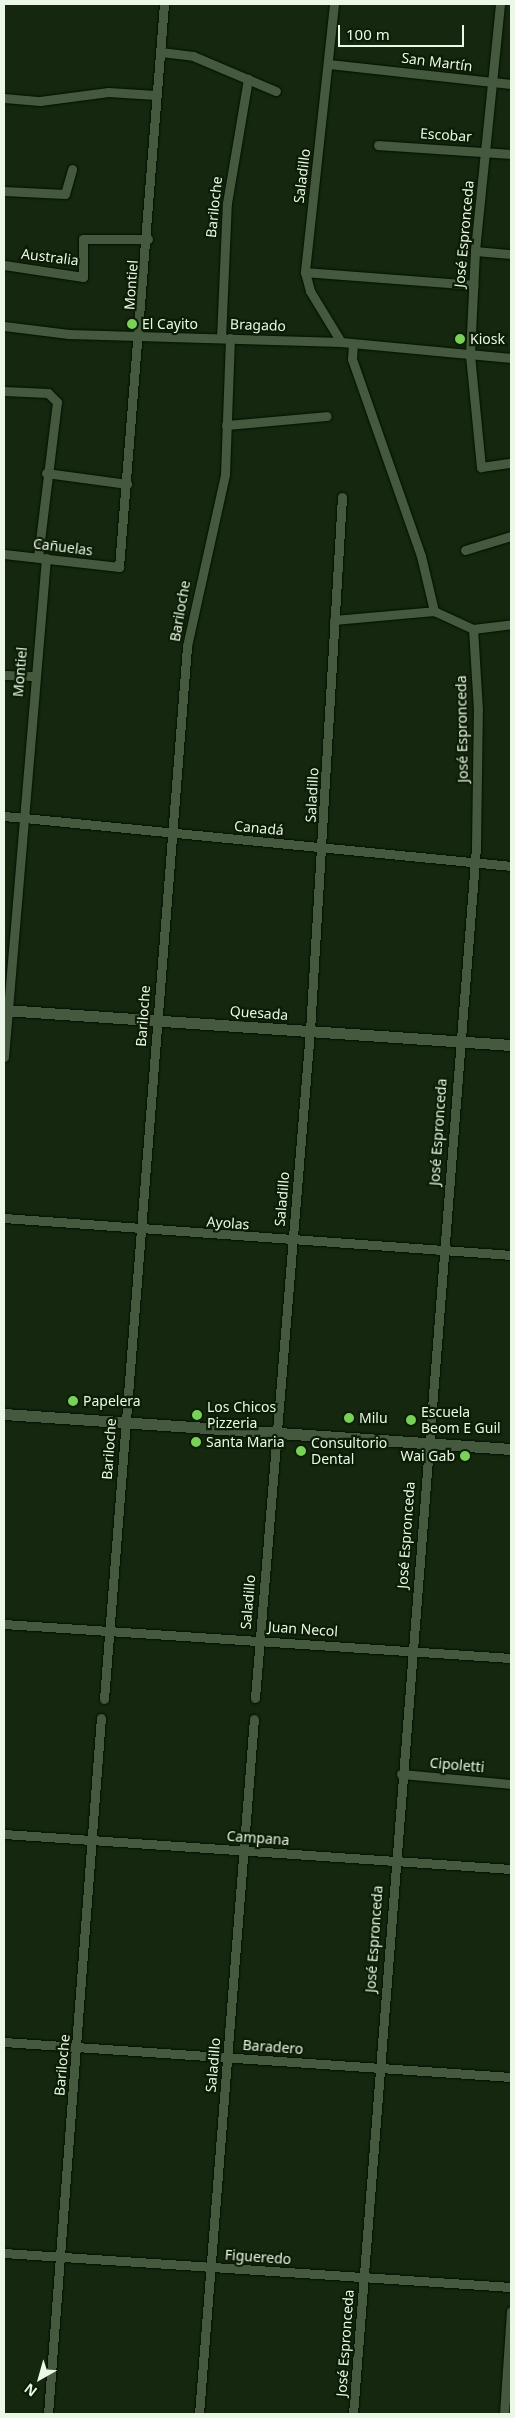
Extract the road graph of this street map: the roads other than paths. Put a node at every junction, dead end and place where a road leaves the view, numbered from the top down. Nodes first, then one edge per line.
1 (164, 4) edge
2 (334, 4) edge
3 (500, 4) edge
4 (161, 52) junction
5 (330, 64) junction
6 (248, 79) junction
7 (491, 82) junction
8 (511, 84) edge
9 (276, 91) dead end
10 (156, 95) junction
11 (4, 98) edge
12 (378, 145) dead end
13 (486, 152) junction
14 (511, 154) edge
15 (72, 169) dead end
16 (4, 191) edge
17 (148, 239) junction
18 (475, 251) junction
19 (511, 254) edge
20 (4, 265) edge
21 (304, 272) junction
22 (474, 285) junction
23 (4, 326) edge
24 (141, 335) junction
25 (226, 338) junction
26 (341, 342) junction
27 (353, 344) junction
28 (470, 355) junction
29 (511, 358) edge
30 (4, 391) edge
31 (327, 416) dead end
32 (226, 424) junction
33 (511, 463) edge
34 (46, 472) junction
35 (128, 484) junction
36 (342, 497) dead end
37 (511, 536) edge
38 (465, 550) dead end
39 (4, 554) edge
40 (42, 558) junction
41 (119, 567) joint
42 (434, 610) junction
43 (334, 620) junction
44 (511, 624) edge
45 (473, 629) junction
46 (4, 675) edge
47 (32, 676) junction
48 (4, 816) edge
49 (22, 818) junction
50 (172, 835) junction
51 (322, 847) junction
52 (474, 862) junction
53 (511, 866) edge
54 (6, 1010) edge
55 (156, 1021) junction
56 (310, 1031) junction
57 (458, 1042) junction
58 (511, 1046) edge
59 (4, 1057) edge
60 (4, 1218) edge
61 (142, 1230) junction
62 (293, 1241) junction
63 (443, 1250) junction
64 (511, 1254) edge
65 (4, 1414) edge
66 (124, 1424) junction
67 (276, 1433) junction
68 (427, 1444) junction
69 (511, 1449) edge
70 (4, 1624) edge
71 (109, 1632) junction
72 (259, 1640) junction
73 (411, 1651) junction
74 (511, 1658) edge
75 (104, 1698) dead end
76 (255, 1698) dead end
77 (102, 1718) dead end
78 (254, 1719) dead end
79 (401, 1774) junction
80 (511, 1784) edge
81 (4, 1834) edge
82 (93, 1840) junction
83 (243, 1851) junction
84 (394, 1861) junction
85 (511, 1869) edge
86 (4, 2042) edge
87 (77, 2048) junction
88 (228, 2058) junction
89 (378, 2068) junction
90 (511, 2077) edge
91 (4, 2253) edge
92 (60, 2257) junction
93 (211, 2268) junction
94 (364, 2278) junction
95 (511, 2287) edge
96 (511, 2311) edge
97 (48, 2414) edge
98 (199, 2414) edge
99 (353, 2414) edge
100 (504, 2414) edge

1 - 4 street, Montiel
2 - 5 street, Saladillo
3 - 7 street, José Espronceda
4 - 6 street
4 - 10 street, Montiel
5 - 7 street, San Martín
5 - 21 street, Saladillo
6 - 9 street
6 - 25 street, Bariloche
7 - 8 street, San Martín
7 - 13 street, José Espronceda
10 - 11 street
10 - 17 street, Montiel
12 - 13 street, Escobar
13 - 14 street, Escobar
13 - 18 street, José Espronceda
15 - 16 street
17 - 20 street, Australia
17 - 24 street, Montiel
18 - 19 street
18 - 22 street, José Espronceda
21 - 22 street
21 - 26 street, Saladillo
22 - 28 street, José Espronceda
23 - 24 street, Bragado
24 - 25 street, Bragado
24 - 35 street, Montiel
25 - 26 street, Bragado
25 - 32 street, Bariloche
26 - 27 street, Bragado
27 - 28 street, Bragado
27 - 42 street
28 - 29 street, Bragado
28 - 33 street, José Espronceda
30 - 34 street, Montiel
31 - 32 street
32 - 50 street, Bariloche
34 - 35 street
34 - 40 street, Montiel
35 - 41 street, Montiel
36 - 43 street, Saladillo
37 - 38 street
39 - 40 street, Cañuelas
40 - 41 street, Cañuelas
40 - 47 street, Montiel
42 - 43 street
42 - 45 street
43 - 51 street, Saladillo
44 - 45 street
45 - 52 street, José Espronceda
46 - 47 street
47 - 49 street, Montiel
48 - 49 street, Canadá
49 - 50 street, Canadá
49 - 54 street, Montiel
50 - 51 street, Canadá
50 - 55 street, Bariloche
51 - 52 street, Canadá
51 - 56 street, Saladillo
52 - 53 street, Canadá
52 - 57 street, José Espronceda
54 - 55 street, Quesada
54 - 59 street, Montiel
55 - 56 street, Quesada
55 - 61 street, Bariloche
56 - 57 street, Quesada
56 - 62 street, Saladillo
57 - 58 street, Quesada
57 - 63 street, José Espronceda
60 - 61 street, Ayolas
61 - 62 street, Ayolas
61 - 66 street, Bariloche
62 - 63 street, Ayolas
62 - 67 street, Saladillo
63 - 64 street, Ayolas
63 - 68 street, José Espronceda
65 - 66 street
66 - 67 street
66 - 71 street, Bariloche
67 - 68 street
67 - 72 street, Saladillo
68 - 69 street
68 - 73 street, José Espronceda
70 - 71 street, Juan Necol
71 - 72 street, Juan Necol
71 - 75 street, Bariloche
72 - 73 street, Juan Necol
72 - 76 street, Saladillo
73 - 74 street, Juan Necol
73 - 79 street, José Espronceda
77 - 82 street, Bariloche
78 - 83 street, Saladillo
79 - 80 street, Cipoletti
79 - 84 street, José Espronceda
81 - 82 street, Campana
82 - 83 street, Campana
82 - 87 street, Bariloche
83 - 84 street, Campana
83 - 88 street, Saladillo
84 - 85 street, Campana
84 - 89 street, José Espronceda
86 - 87 street, Baradero
87 - 88 street, Baradero
87 - 92 street, Bariloche
88 - 89 street, Baradero
88 - 93 street, Saladillo
89 - 90 street, Baradero
89 - 94 street, José Espronceda
91 - 92 street, Figueredo
92 - 93 street, Figueredo
92 - 97 street, Bariloche
93 - 94 street, Figueredo
93 - 98 street, Saladillo
94 - 95 street, Figueredo
94 - 99 street, José Espronceda
96 - 100 street

